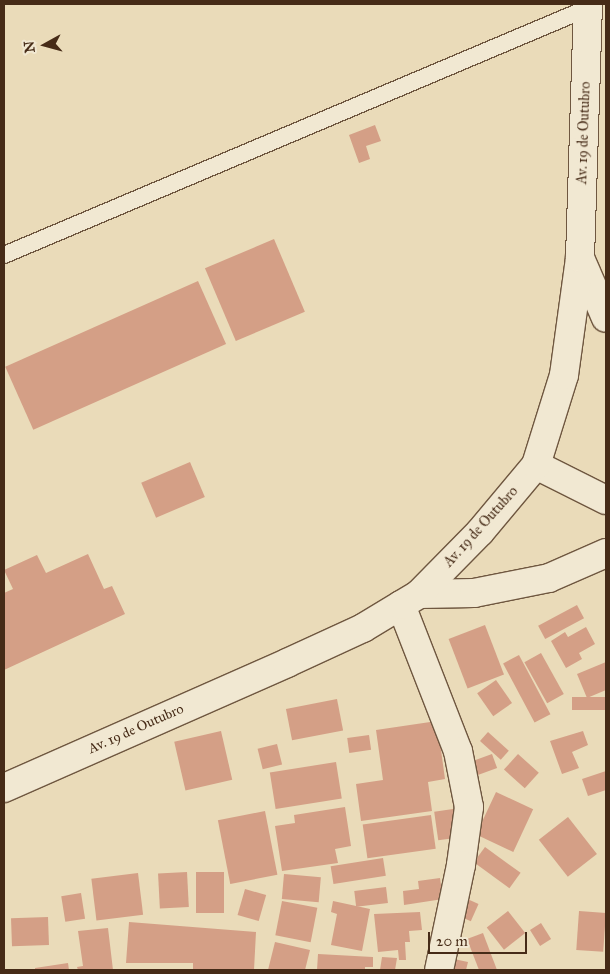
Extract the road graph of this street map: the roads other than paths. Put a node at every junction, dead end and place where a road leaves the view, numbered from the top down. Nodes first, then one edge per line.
1 (588, 6) edge
2 (4, 255) edge
3 (580, 258) junction
4 (606, 318) edge
5 (536, 465) junction
6 (606, 500) edge
7 (606, 553) edge
8 (410, 599) junction
9 (4, 788) edge
10 (439, 970) edge

1 - 2 lane
1 - 3 street, Av. 19 de Outubro
3 - 4 street
3 - 5 street, Av. 19 de Outubro
5 - 6 street
5 - 8 street, Av. 19 de Outubro
7 - 8 street
8 - 9 street, Av. 19 de Outubro
8 - 10 street

